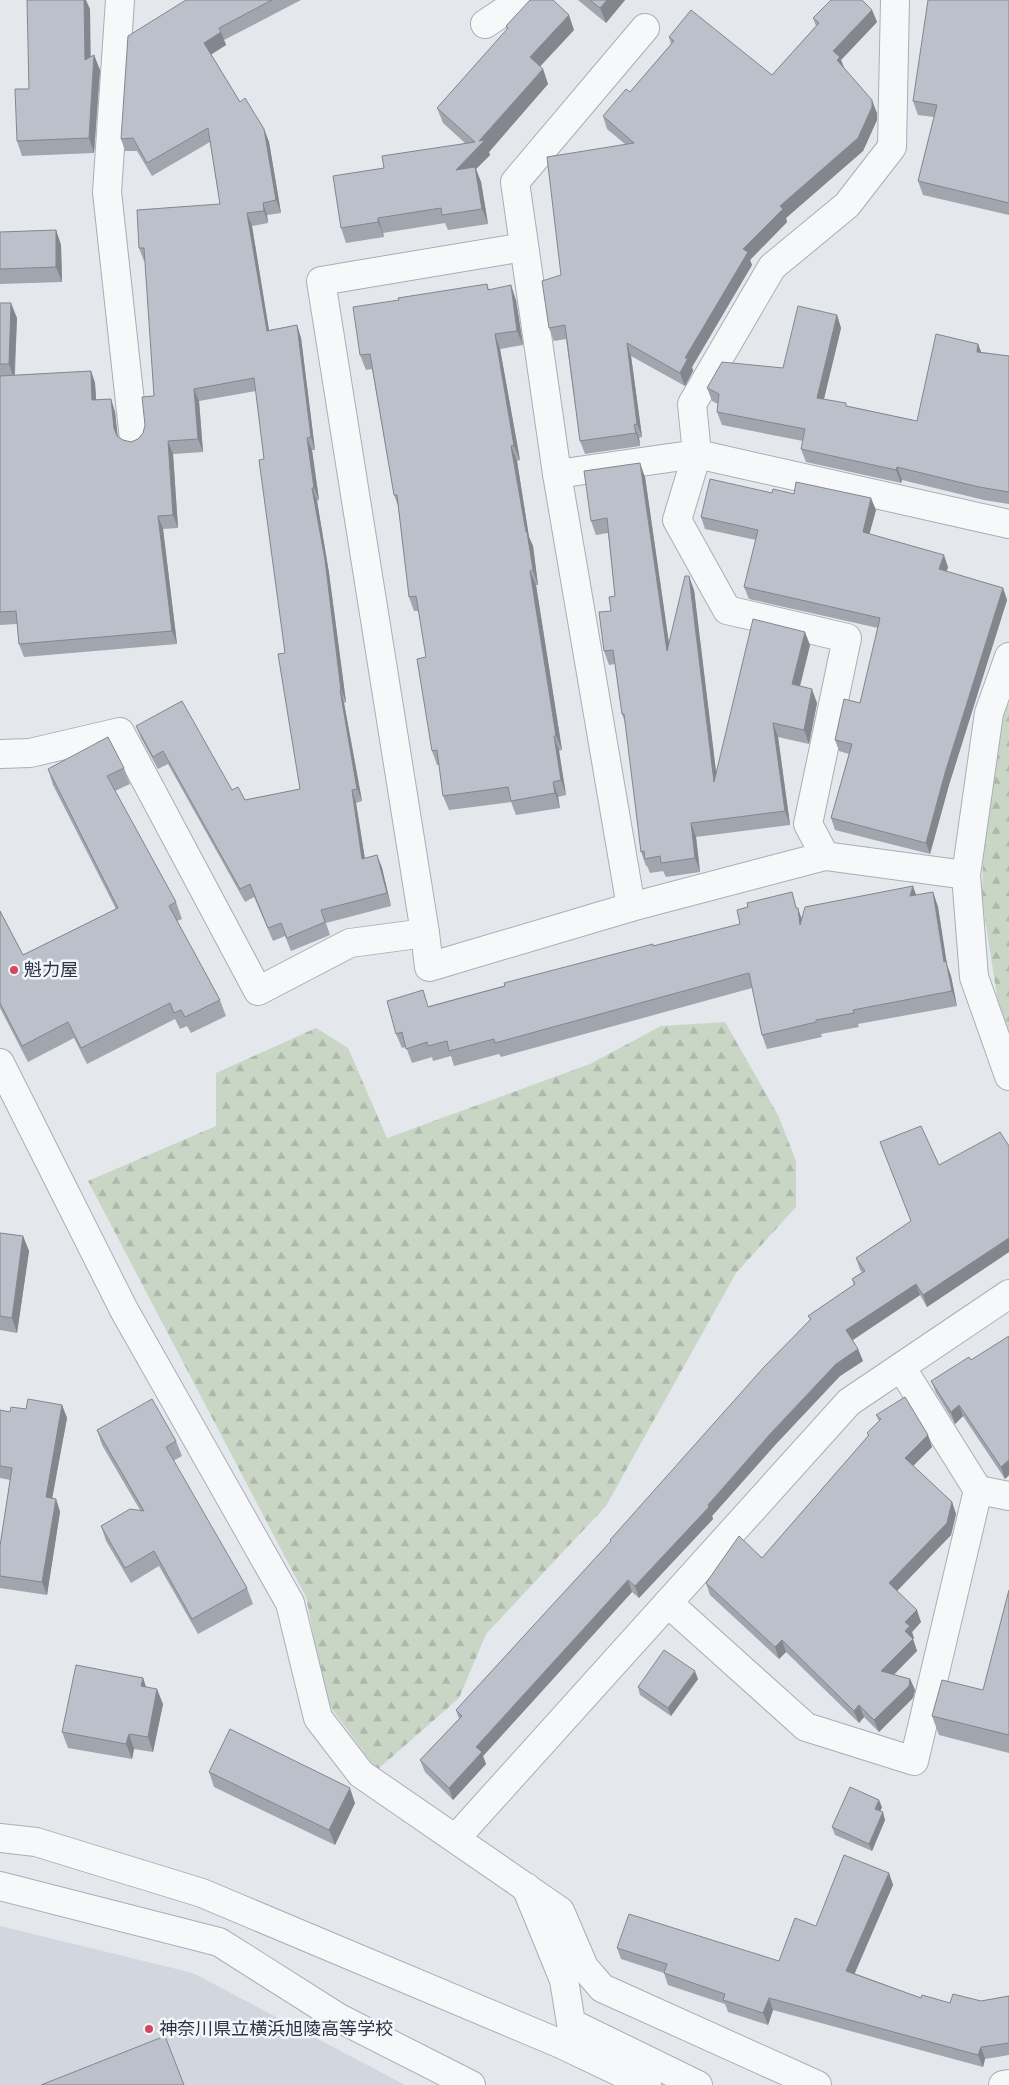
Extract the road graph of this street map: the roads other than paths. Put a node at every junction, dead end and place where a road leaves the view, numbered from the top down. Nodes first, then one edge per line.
1 (121, 0) edge
2 (522, 0) edge
3 (894, 0) edge
4 (485, 24) dead end
5 (645, 28) dead end
6 (524, 247) junction
7 (134, 439) edge
8 (697, 454) junction
9 (557, 474) junction
10 (1009, 524) edge
11 (1009, 656) edge
12 (0, 754) edge
13 (825, 856) junction
14 (966, 875) junction
15 (631, 906) junction
16 (425, 933) junction
17 (0, 1063) edge
18 (1009, 1076) edge
19 (1009, 1294) edge
20 (901, 1367) junction
21 (978, 1490) junction
22 (1009, 1496) edge
23 (668, 1603) junction
24 (0, 1838) edge
25 (456, 1838) junction
26 (0, 1886) edge
27 (526, 1887) junction
28 (1009, 2084) edge
29 (471, 2085) edge
30 (647, 2085) edge
31 (698, 2085) edge
32 (817, 2085) edge
33 (1003, 2085) edge

1 - 7 street
2 - 4 street
3 - 8 street
5 - 6 street
6 - 9 street
6 - 16 street
8 - 9 street
8 - 10 street
8 - 13 street
9 - 15 street
11 - 14 street
12 - 16 street
13 - 14 street
13 - 15 street
14 - 18 street
15 - 16 street
17 - 25 street
19 - 20 street
20 - 21 street
20 - 23 street
21 - 22 street
21 - 23 street
23 - 25 street
24 - 30 street
25 - 27 street
26 - 29 street
27 - 31 street
27 - 32 street
28 - 33 street

